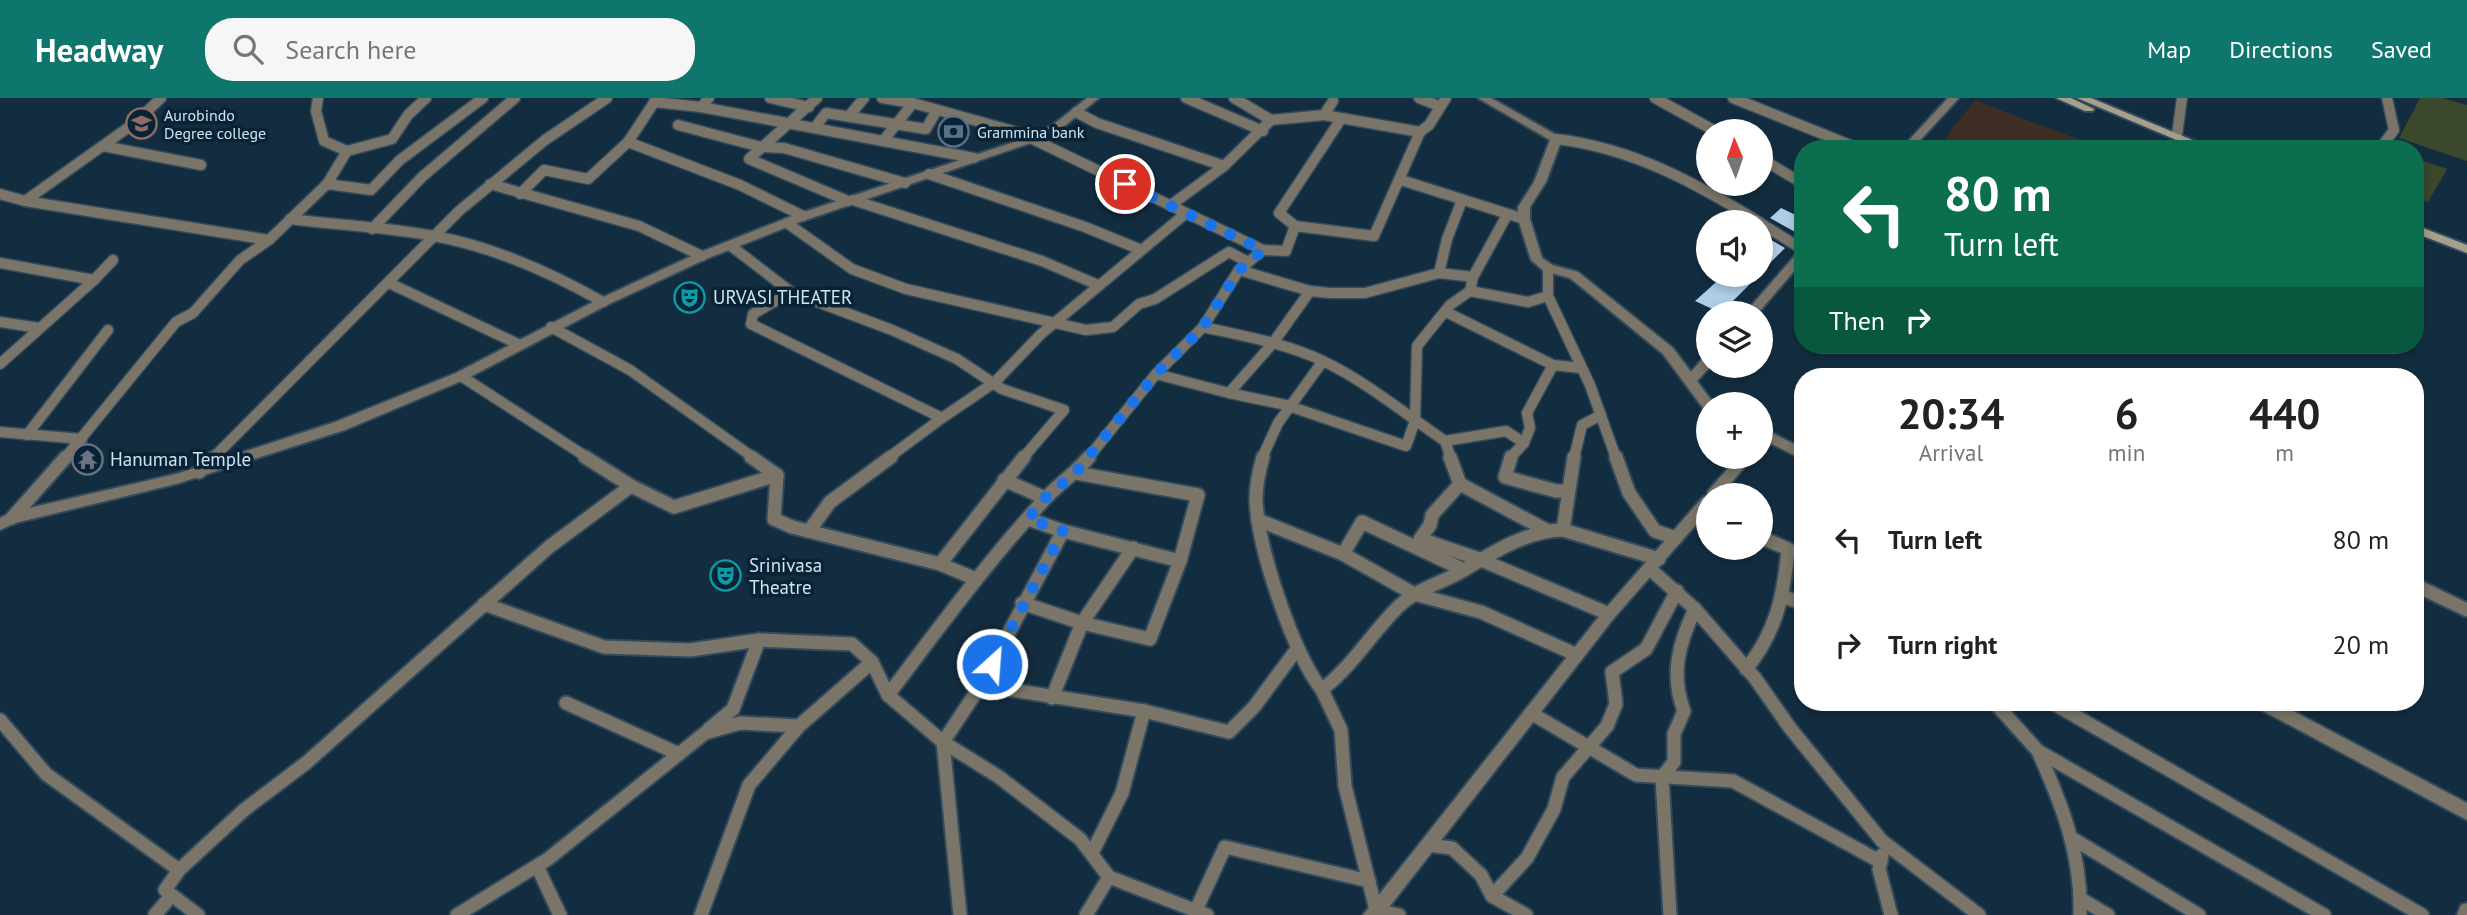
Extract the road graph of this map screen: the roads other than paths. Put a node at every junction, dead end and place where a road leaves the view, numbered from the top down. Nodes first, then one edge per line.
1 (161, 98) edge
2 (318, 98) edge
3 (426, 98) edge
4 (484, 98) edge
5 (515, 98) edge
6 (607, 98) edge
7 (709, 98) edge
8 (770, 98) edge
9 (817, 98) edge
10 (864, 98) edge
11 (1094, 98) edge
12 (1186, 98) edge
13 (1234, 98) edge
14 (1419, 98) edge
15 (1483, 98) edge
16 (1655, 98) edge
17 (1733, 98) edge
18 (1954, 98) edge
19 (2061, 98) edge
20 (2082, 98) edge
21 (2182, 98) edge
22 (2387, 98) edge
23 (887, 99) edge
24 (1332, 99) edge
25 (656, 100) edge
26 (1442, 102) edge
27 (913, 103) junction
28 (701, 107) junction
29 (809, 107) junction
30 (937, 110) junction
31 (1076, 112) junction
32 (1324, 115) junction
33 (849, 116) junction
34 (875, 120) junction
35 (1271, 120) junction
36 (1341, 120) junction
37 (1696, 121) edge
38 (895, 123) junction
39 (786, 125) junction
40 (815, 127) junction
41 (1263, 131) junction
42 (1420, 132) junction
43 (2177, 135) junction
44 (1556, 139) junction
45 (1838, 140) edge
46 (1914, 140) edge
47 (2166, 140) edge
48 (2188, 140) edge
49 (2387, 140) edge
50 (883, 141) junction
51 (1033, 141) junction
52 (628, 142) junction
53 (103, 146) junction
54 (761, 146) junction
55 (784, 148) junction
56 (347, 151) junction
57 (974, 158) junction
58 (201, 165) dead end
59 (767, 165) junction
60 (1224, 166) junction
61 (1773, 166) edge
62 (929, 174) junction
63 (1794, 178) edge
64 (1401, 180) junction
65 (905, 183) junction
66 (327, 184) junction
67 (490, 184) junction
68 (0, 194) edge
69 (520, 194) junction
70 (1462, 200) junction
71 (25, 201) junction
72 (851, 201) junction
73 (1171, 205) junction
74 (1739, 210) edge
75 (1185, 214) junction
76 (1507, 215) junction
77 (803, 216) junction
78 (290, 219) junction
79 (1524, 219) junction
80 (787, 223) junction
81 (1295, 226) junction
82 (372, 229) junction
83 (1773, 231) edge
84 (2424, 232) edge
85 (434, 236) junction
86 (269, 240) junction
87 (2424, 242) edge
88 (1794, 244) edge
89 (732, 246) junction
90 (1139, 249) junction
91 (2467, 249) edge
92 (1263, 250) junction
93 (702, 256) junction
94 (2467, 258) edge
95 (113, 260) dead end
96 (0, 263) edge
97 (1794, 264) edge
98 (1244, 266) junction
99 (1548, 268) junction
100 (1439, 273) junction
101 (1474, 277) junction
102 (94, 280) junction
103 (389, 283) junction
104 (1098, 285) junction
105 (1310, 291) junction
106 (1469, 291) junction
107 (791, 292) junction
108 (1548, 296) junction
109 (1762, 301) edge
110 (603, 302) junction
111 (1447, 312) junction
112 (0, 322) edge
113 (1052, 324) junction
114 (551, 327) junction
115 (1203, 327) junction
116 (40, 328) junction
117 (108, 330) dead end
118 (1273, 343) junction
119 (518, 344) junction
120 (1, 361) edge
121 (1323, 361) junction
122 (1553, 365) junction
123 (1581, 369) junction
124 (1156, 374) junction
125 (1696, 374) edge
126 (461, 376) junction
127 (995, 382) junction
128 (1689, 382) junction
129 (1697, 392) edge
130 (1229, 393) junction
131 (1286, 405) junction
132 (1601, 415) junction
133 (942, 418) junction
134 (1415, 421) junction
135 (0, 432) edge
136 (27, 435) junction
137 (82, 439) junction
138 (1773, 440) edge
139 (1445, 441) junction
140 (1524, 443) junction
141 (1794, 450) edge
142 (1736, 469) edge
143 (199, 472) junction
144 (1076, 472) junction
145 (777, 475) junction
146 (1004, 480) junction
147 (1723, 483) edge
148 (1460, 484) junction
149 (631, 486) junction
150 (1568, 491) junction
151 (1045, 498) junction
152 (1696, 518) edge
153 (1028, 519) junction
154 (1258, 520) junction
155 (6, 521) edge
156 (1546, 530) junction
157 (1563, 530) junction
158 (809, 531) junction
159 (1063, 531) junction
160 (1675, 538) junction
161 (1419, 543) junction
162 (1773, 543) edge
163 (1133, 548) junction
164 (1343, 554) junction
165 (1479, 559) junction
166 (1180, 561) junction
167 (940, 564) junction
168 (1655, 564) junction
169 (1464, 570) junction
170 (976, 579) junction
171 (2424, 589) edge
172 (1677, 591) junction
173 (1414, 594) junction
174 (1784, 597) junction
175 (1794, 600) edge
176 (1022, 603) junction
177 (484, 604) junction
178 (1695, 609) junction
179 (2467, 610) edge
180 (1609, 614) junction
181 (1082, 623) junction
182 (759, 640) junction
183 (1297, 649) junction
184 (1577, 655) junction
185 (872, 662) junction
186 (1746, 669) junction
187 (981, 684) junction
188 (1322, 690) junction
189 (888, 695) junction
190 (1052, 698) junction
191 (566, 703) dead end
192 (1144, 711) junction
193 (2002, 711) edge
194 (2067, 711) edge
195 (2279, 711) edge
196 (1531, 713) junction
197 (0, 720) edge
198 (799, 726) junction
199 (705, 733) junction
200 (943, 741) junction
201 (1589, 747) junction
202 (2038, 751) junction
203 (678, 754) junction
204 (1662, 778) junction
205 (2467, 812) edge
206 (2076, 840) junction
207 (1882, 841) junction
208 (1427, 845) junction
209 (1092, 853) junction
210 (1881, 863) junction
211 (537, 866) junction
212 (178, 870) junction
213 (1109, 877) junction
214 (1369, 881) junction
215 (171, 896) junction
216 (1492, 896) junction
217 (2081, 899) junction
218 (475, 910) edge
219 (1374, 912) edge
220 (1202, 913) edge
221 (155, 915) edge
222 (198, 915) edge
223 (457, 915) edge
224 (560, 915) edge
225 (701, 915) edge
226 (960, 915) edge
227 (1086, 915) edge
228 (1399, 915) edge
229 (1526, 915) edge
230 (1670, 915) edge
231 (1891, 915) edge
232 (1979, 915) edge
233 (2080, 915) edge
234 (2108, 915) edge
235 (2199, 915) edge
236 (2324, 915) edge
237 (2422, 915) edge

1 - 53 street
2 - 56 street
3 - 56 street
4 - 66 street
5 - 82 street
6 - 67 street
7 - 28 street
8 - 29 street
9 - 29 street
10 - 33 street
11 - 31 street
12 - 41 street
13 - 35 street
14 - 26 street
15 - 44 street
16 - 37 street
17 - 45 street
18 - 46 street
19 - 47 main road
20 - 43 main road
21 - 43 street
22 - 49 street
23 - 27 street
23 - 34 street
24 - 32 street
25 - 28 street
25 - 52 street
26 - 42 street
27 - 30 street
27 - 38 street
28 - 39 street
28 - 54 street
29 - 39 street
30 - 38 street
30 - 51 street
31 - 51 street
31 - 60 street
32 - 35 street
32 - 36 street
33 - 34 street
33 - 40 street
34 - 38 street
35 - 41 street
36 - 42 street
36 - 81 street
38 - 50 street
39 - 40 street
39 - 54 street
40 - 50 street
41 - 60 street
42 - 64 street
43 - 48 main road
44 - 74 street
44 - 79 street
50 - 57 street
51 - 57 street
51 - 73 street
52 - 69 street
52 - 77 street
53 - 58 street
53 - 71 street
54 - 55 street
54 - 59 street
55 - 59 street
55 - 65 street
56 - 66 street
57 - 62 street
59 - 72 street
60 - 73 street
61 - 63 street
62 - 65 street
62 - 90 street
64 - 70 street
64 - 81 street
65 - 72 street
66 - 78 street
67 - 69 street
67 - 85 street
68 - 71 street
69 - 93 street
70 - 76 street
70 - 100 street
71 - 86 street
72 - 77 street
72 - 104 street
73 - 75 street
75 - 90 street
75 - 92 street
76 - 79 street
76 - 101 street
77 - 80 street
78 - 82 street
78 - 86 street
79 - 99 street
80 - 89 street
80 - 113 street
81 - 92 street
82 - 85 street
83 - 88 street
84 - 91 main road
85 - 103 street
85 - 110 street
86 - 137 street
87 - 94 main road
89 - 93 street
89 - 107 street
90 - 104 street
92 - 98 street
93 - 110 street
95 - 102 street
96 - 102 street
97 - 109 street
98 - 105 street
98 - 113 street
98 - 115 street
99 - 108 street
99 - 128 street
100 - 101 street
100 - 105 street
101 - 106 street
102 - 116 street
103 - 119 street
103 - 143 street
104 - 113 street
105 - 118 street
106 - 108 street
106 - 111 street
107 - 127 street
107 - 133 street
108 - 123 street
110 - 114 street
111 - 122 street
111 - 134 street
112 - 116 street
113 - 127 street
114 - 119 street
114 - 145 street
115 - 118 street
115 - 124 street
116 - 120 street
117 - 136 street
118 - 121 street
118 - 130 street
119 - 126 street
121 - 131 street
121 - 134 street
122 - 123 street
122 - 140 street
123 - 132 street
124 - 130 street
124 - 144 street
125 - 128 street
126 - 143 street
126 - 149 street
127 - 133 street
127 - 146 street
128 - 129 street
130 - 131 street
131 - 134 street
131 - 154 street
132 - 150 street
132 - 160 street
133 - 158 street
134 - 139 street
135 - 136 street
136 - 137 street
137 - 155 street
138 - 141 street
139 - 140 street
139 - 148 street
140 - 150 street
142 - 147 street
143 - 155 street
144 - 151 street
144 - 166 street
145 - 149 street
145 - 158 street
146 - 151 street
146 - 167 street
148 - 156 street
148 - 161 street
149 - 177 street
150 - 157 street
151 - 153 street
152 - 160 street
153 - 159 street
153 - 170 street
154 - 164 street
154 - 183 street
156 - 157 street
156 - 165 street
157 - 168 street
158 - 167 street
159 - 163 street
159 - 176 street
160 - 168 street
161 - 164 street
161 - 165 street
161 - 169 street
162 - 174 street
163 - 166 street
163 - 181 street
164 - 173 street
165 - 169 street
165 - 180 street
166 - 181 street
167 - 170 street
168 - 172 street
168 - 180 street
169 - 173 street
170 - 189 street
171 - 179 street
172 - 178 street
172 - 201 street
173 - 184 street
173 - 188 street
174 - 175 street
174 - 186 street
176 - 181 street
176 - 187 street
177 - 182 street
177 - 212 street
178 - 186 street
178 - 204 street
180 - 184 street
181 - 190 street
182 - 185 street
182 - 199 street
183 - 188 street
183 - 192 street
184 - 196 street
185 - 189 street
185 - 198 street
186 - 207 street
187 - 190 street
187 - 200 street
188 - 214 street
189 - 200 street
190 - 192 street
191 - 203 street
192 - 209 street
193 - 202 street
194 - 237 street
195 - 205 street
196 - 201 street
196 - 208 street
197 - 212 street
198 - 199 street
198 - 225 street
199 - 203 street
200 - 209 street
200 - 226 street
201 - 204 street
201 - 216 street
202 - 206 street
202 - 236 street
203 - 211 street
204 - 210 street
204 - 230 street
206 - 217 street
206 - 235 street
207 - 210 street
207 - 232 street
208 - 216 street
208 - 219 street
209 - 213 street
210 - 231 street
211 - 218 street
211 - 224 street
212 - 215 street
213 - 220 street
213 - 227 street
214 - 219 street
214 - 220 street
215 - 221 street
215 - 222 street
216 - 229 street
217 - 233 street
217 - 234 street
218 - 223 street
219 - 228 street

